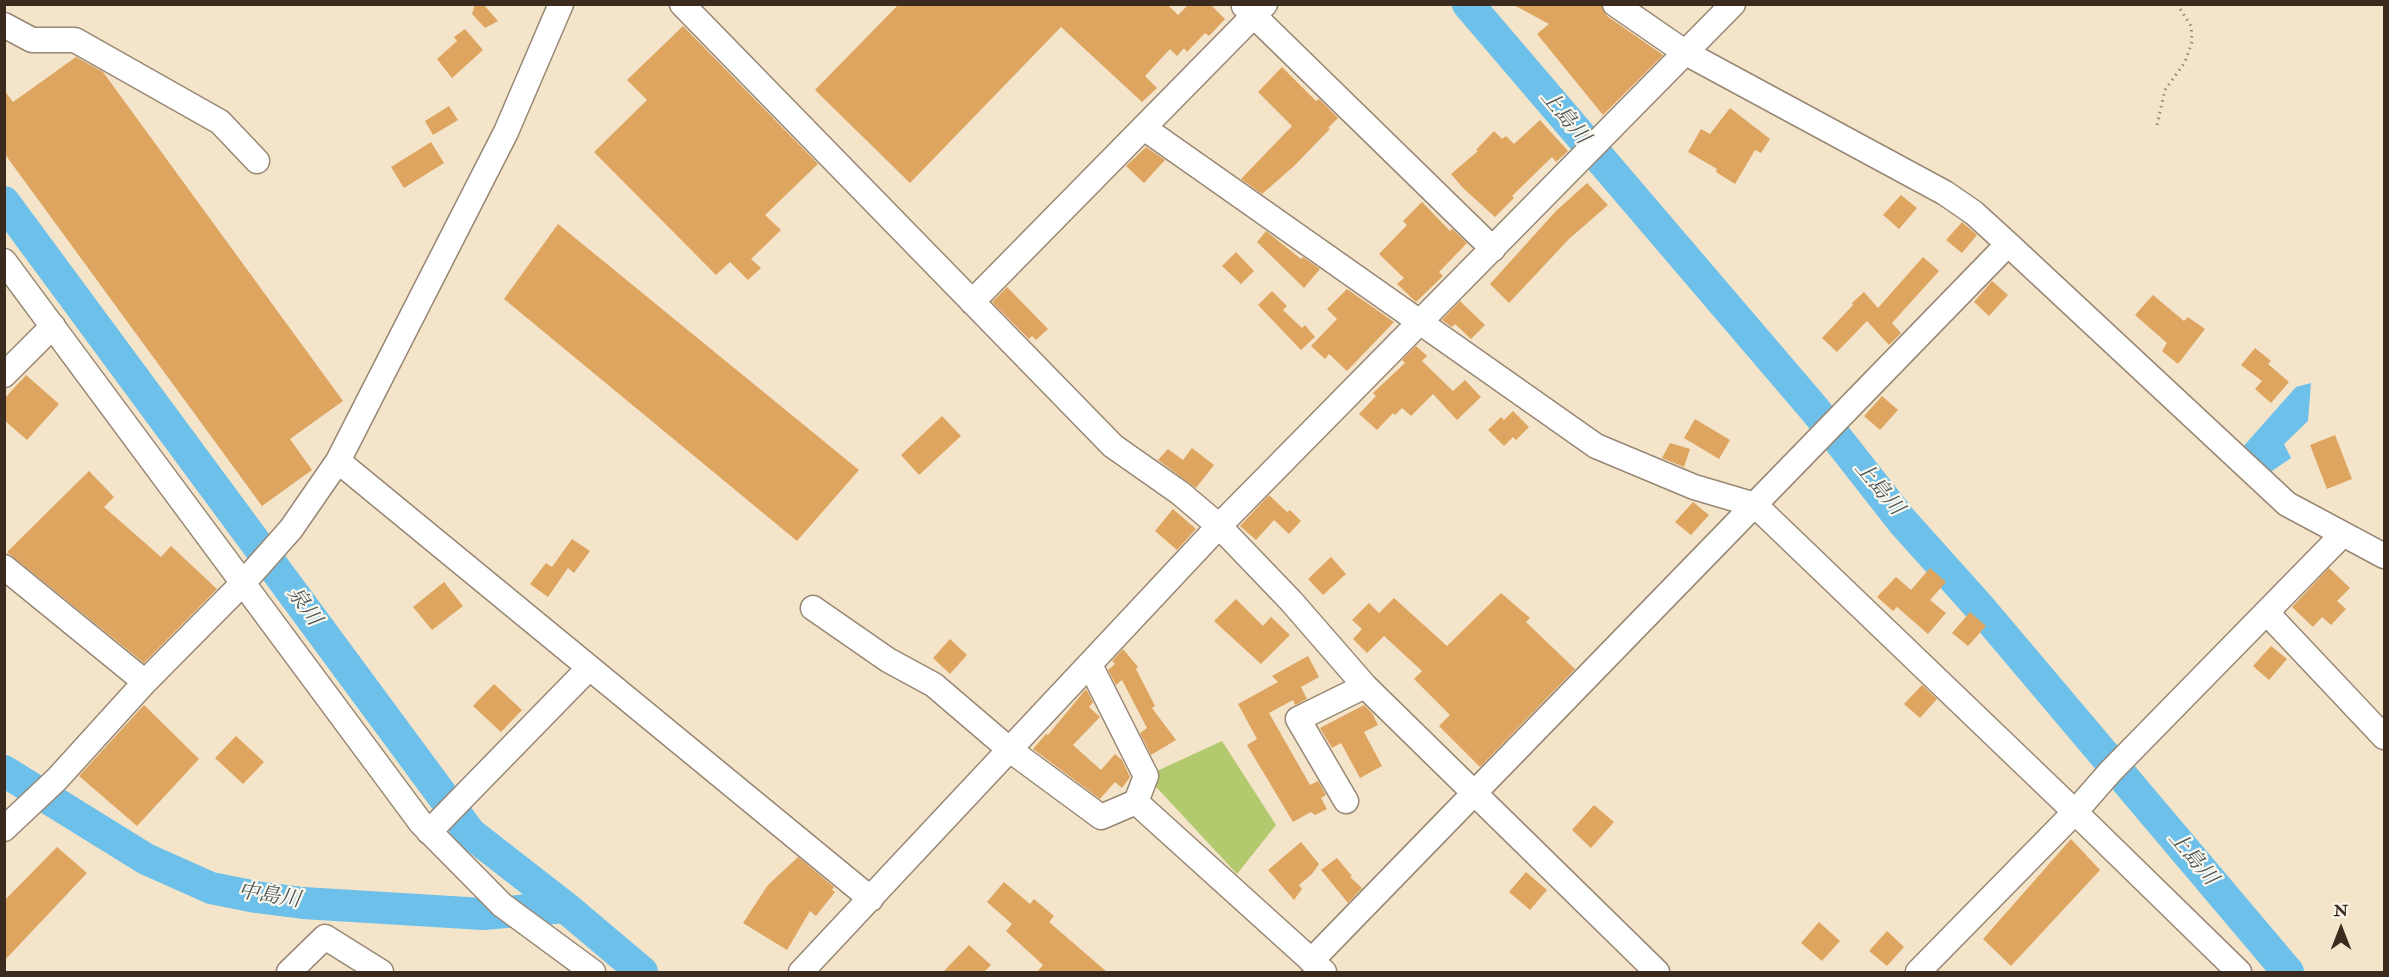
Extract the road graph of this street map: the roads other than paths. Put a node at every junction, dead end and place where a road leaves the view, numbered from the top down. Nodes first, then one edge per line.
1 (561, 4) edge
2 (681, 4) edge
3 (1615, 4) edge
4 (1733, 4) edge
5 (1254, 8) edge
6 (4, 24) edge
7 (1686, 53) junction
8 (1144, 128) junction
9 (257, 161) dead end
10 (2008, 244) junction
11 (1493, 249) junction
12 (4, 261) edge
13 (972, 302) junction
14 (1421, 322) junction
15 (53, 326) junction
16 (4, 375) edge
17 (338, 461) junction
18 (1755, 505) junction
19 (1219, 526) junction
20 (2343, 534) junction
21 (2385, 556) edge
22 (4, 567) edge
23 (244, 583) junction
24 (813, 608) dead end
25 (2267, 613) junction
26 (1090, 665) junction
27 (589, 668) junction
28 (146, 682) junction
29 (1365, 686) junction
30 (2385, 737) edge
31 (1010, 750) junction
32 (1474, 795) junction
33 (1346, 801) dead end
34 (1136, 802) junction
35 (2075, 812) junction
36 (4, 829) edge
37 (430, 832) junction
38 (871, 899) junction
39 (1317, 967) edge
40 (290, 972) edge
41 (381, 972) edge
42 (593, 972) edge
43 (801, 972) edge
44 (1658, 972) edge
45 (1918, 972) edge
46 (2239, 972) edge

1 - 17 street
2 - 13 street
3 - 7 street
4 - 7 street
5 - 8 street
5 - 11 street
6 - 9 street
7 - 10 street
7 - 11 street
8 - 13 street
8 - 14 street
10 - 18 street
10 - 20 street
11 - 14 street
12 - 15 street
13 - 19 street
14 - 18 street
14 - 19 street
15 - 16 street
15 - 23 street
17 - 23 street
17 - 27 street
18 - 32 street
18 - 35 street
19 - 26 street
19 - 29 street
20 - 21 street
20 - 25 street
22 - 28 street
23 - 28 street
23 - 37 street
24 - 31 street
25 - 30 street
25 - 35 street
26 - 31 street
26 - 34 street
27 - 37 street
27 - 38 street
28 - 36 street
29 - 32 street
29 - 33 street
31 - 34 street
31 - 38 street
32 - 39 street
32 - 44 street
34 - 39 street
35 - 45 street
35 - 46 street
37 - 42 street
38 - 43 street
40 - 41 street

